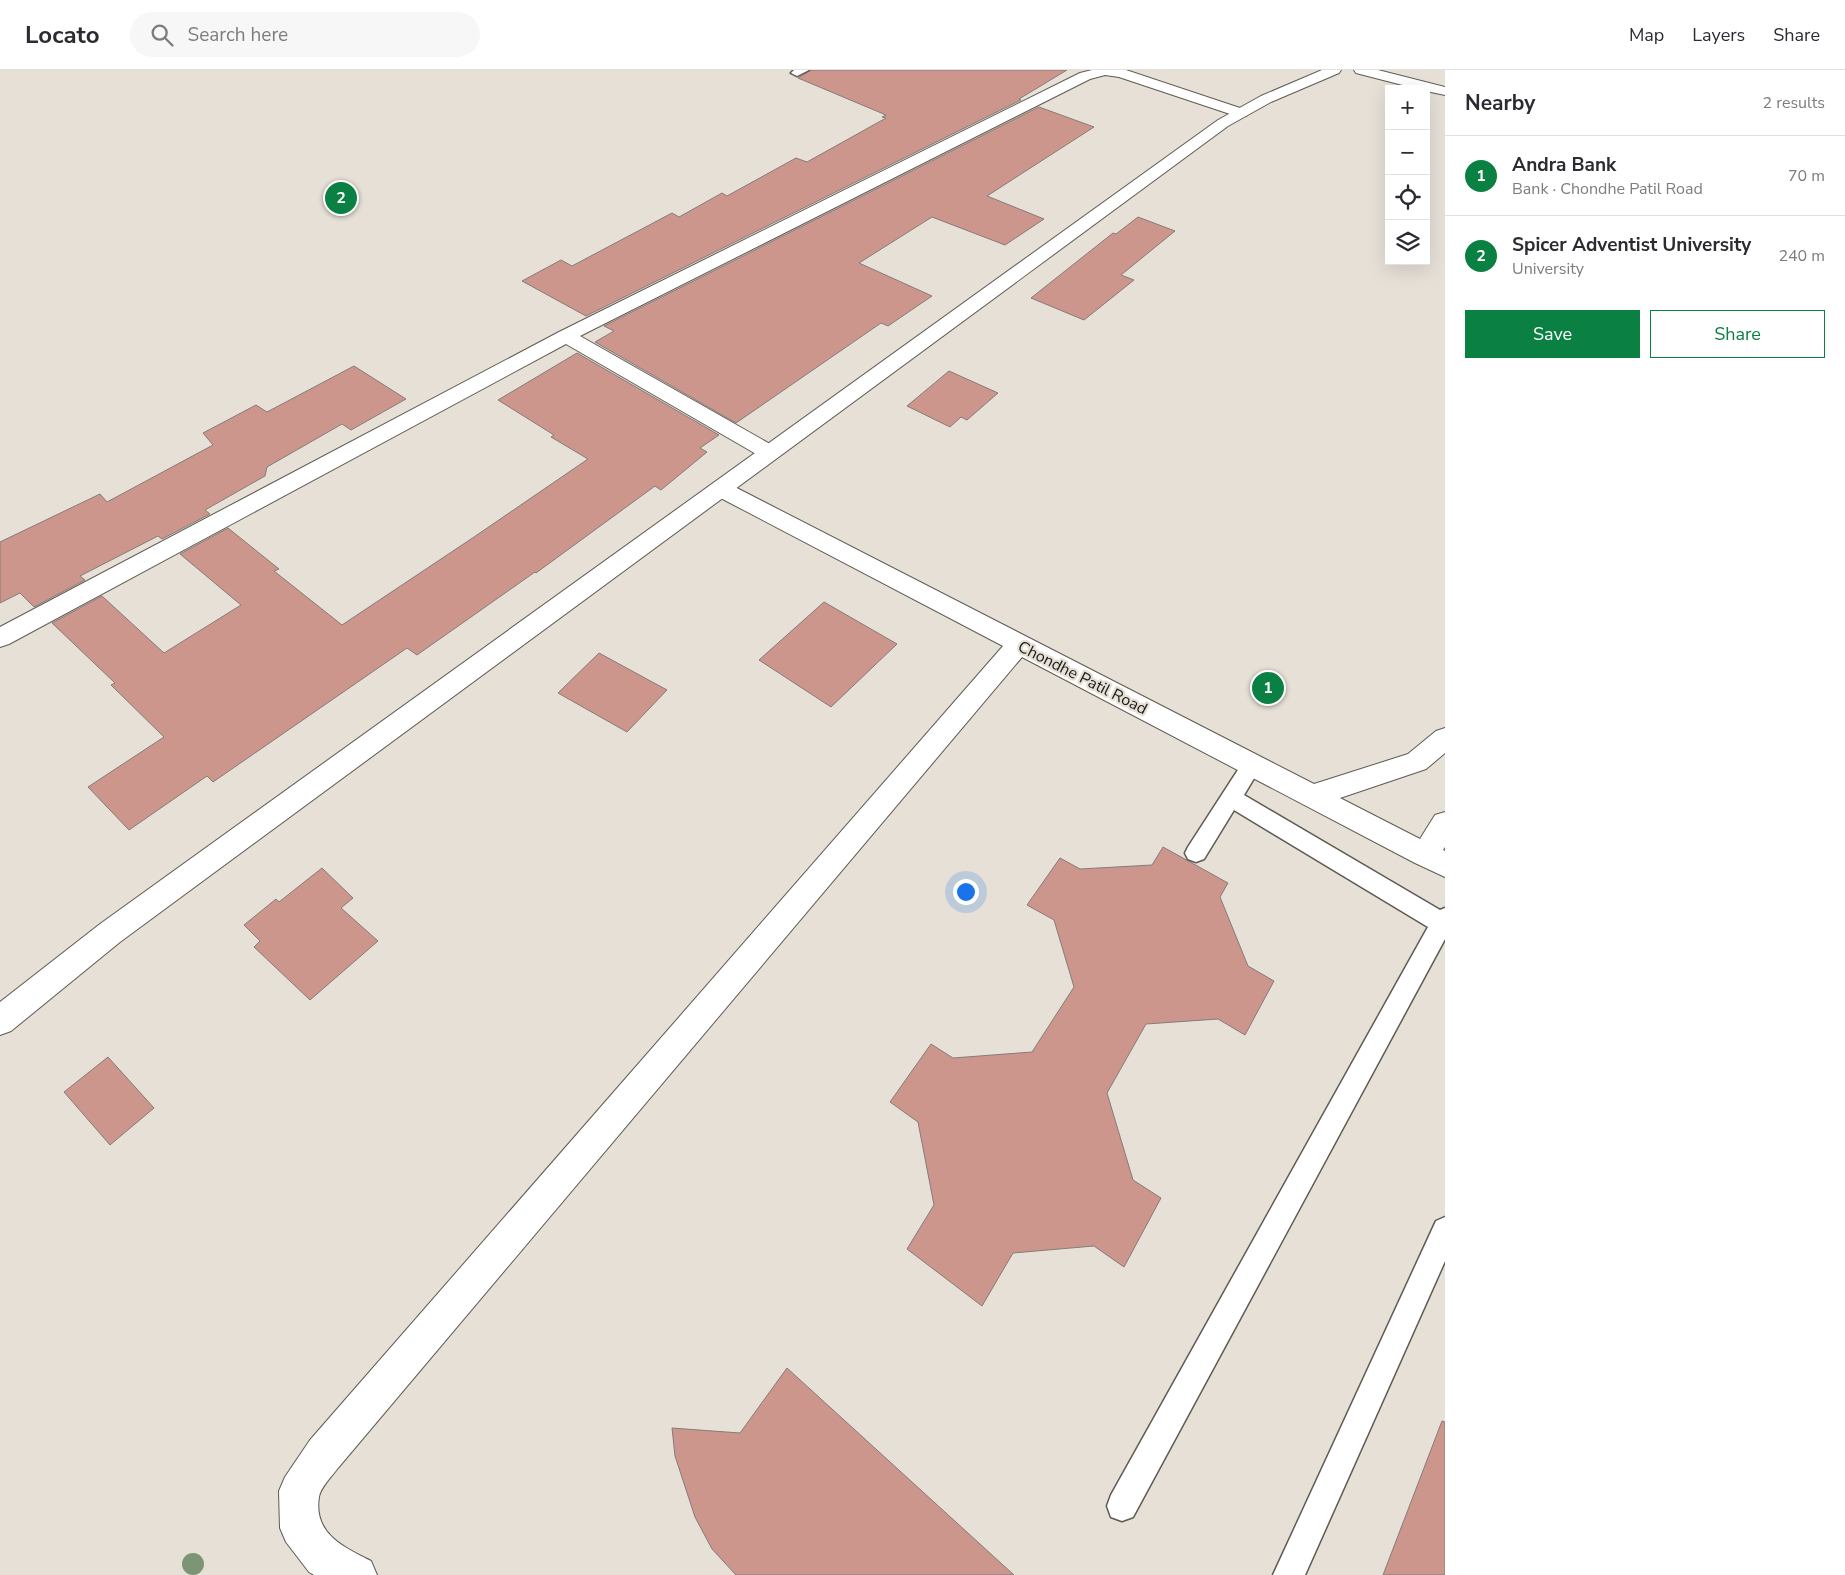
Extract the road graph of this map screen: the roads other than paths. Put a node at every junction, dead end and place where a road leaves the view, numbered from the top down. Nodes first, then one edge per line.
1 (1334, 70) edge
2 (1361, 70) edge
3 (1445, 91) edge
4 (1240, 113) junction
5 (566, 336) junction
6 (770, 453) junction
7 (721, 489) junction
8 (0, 638) edge
9 (1019, 644) junction
10 (1445, 738) edge
11 (1252, 765) junction
12 (1311, 796) junction
13 (1231, 798) junction
14 (1445, 823) edge
15 (1196, 852) dead end
16 (1435, 860) edge
17 (1444, 920) edge
18 (0, 1021) edge
19 (1445, 1230) edge
20 (1122, 1506) dead end
21 (357, 1575) edge
22 (1289, 1575) edge

1 - 4 street
2 - 3 street
4 - 5 street
4 - 6 street
5 - 6 street
5 - 8 street
6 - 7 street
7 - 9 street, Chondhe Patil Road
7 - 18 street
9 - 11 street, Chondhe Patil Road
9 - 21 street
10 - 12 street
11 - 12 street, Chondhe Patil Road
11 - 13 lane
12 - 16 street, Chondhe Patil Road
13 - 15 lane
13 - 17 lane
14 - 16 street
17 - 20 lane
19 - 22 lane

